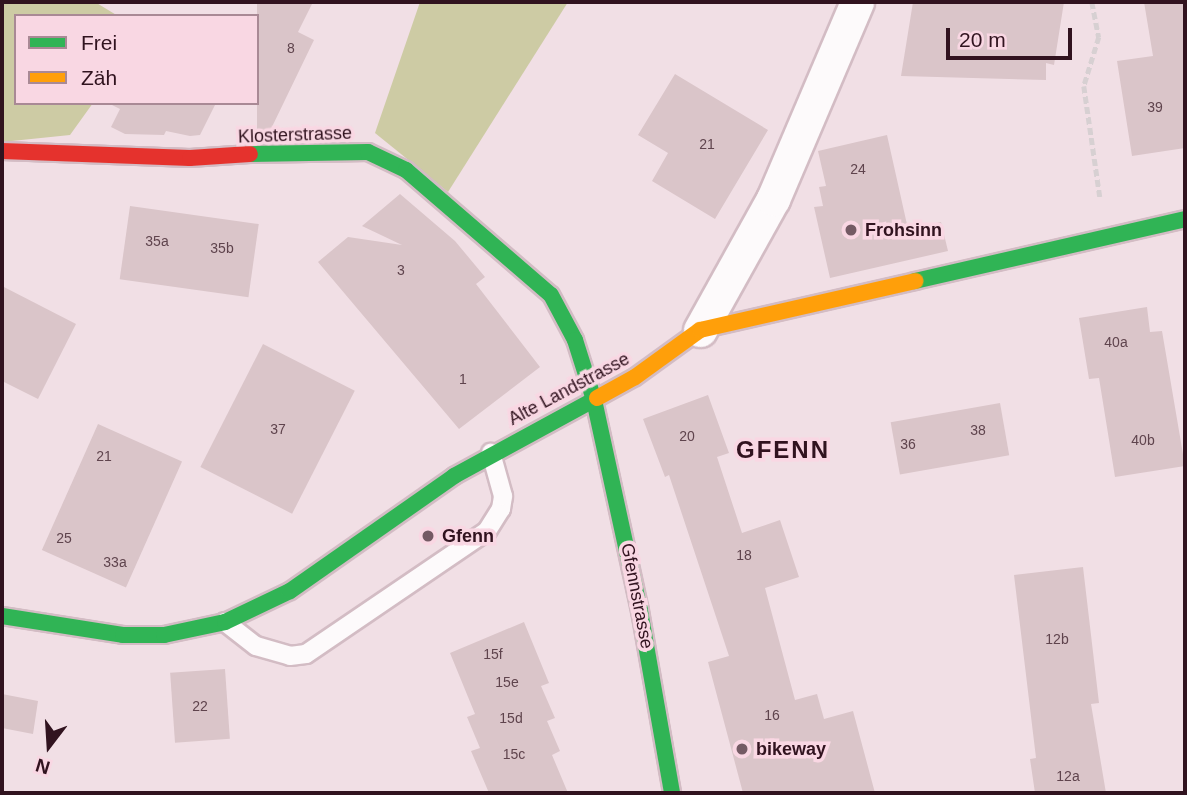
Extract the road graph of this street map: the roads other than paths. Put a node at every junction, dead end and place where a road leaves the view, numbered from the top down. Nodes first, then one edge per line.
1 (857, 2) edge
2 (2, 151) edge
3 (1185, 219) edge
4 (700, 330) junction
5 (594, 400) junction
6 (491, 453) junction
7 (2, 616) edge
8 (225, 622) junction
9 (672, 793) edge

1 - 4 street
2 - 5 street, Klosterstrasse
3 - 4 street, Alte Landstrasse
4 - 5 street, Alte Landstrasse
5 - 6 street, Alte Landstrasse
5 - 9 street, Gfennstrasse
6 - 8 street, Alte Landstrasse
6 - 8 lane
7 - 8 street, Alte Landstrasse

